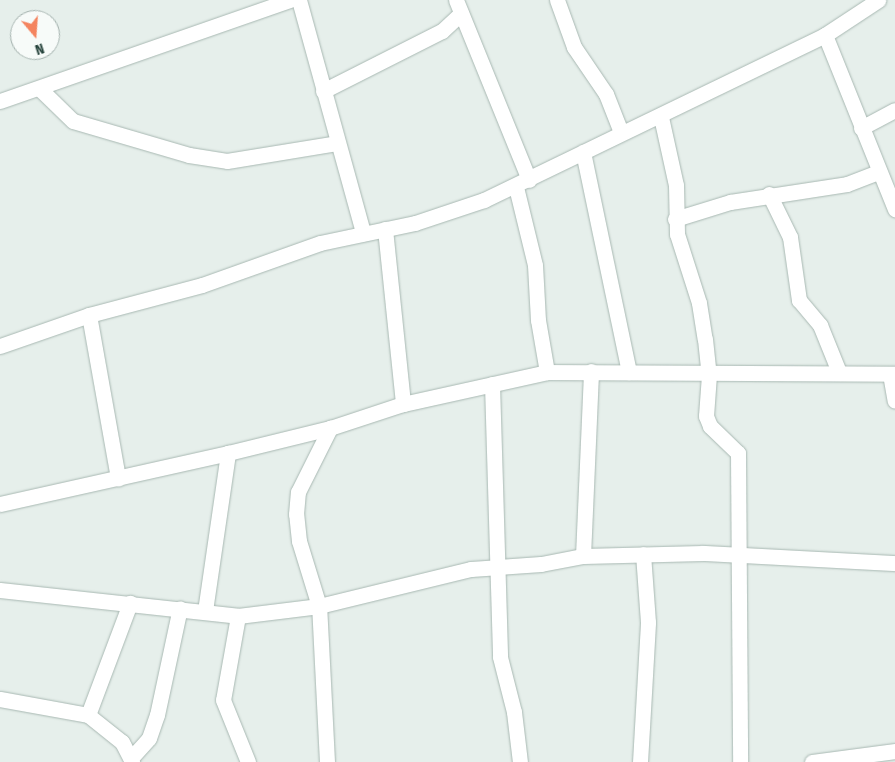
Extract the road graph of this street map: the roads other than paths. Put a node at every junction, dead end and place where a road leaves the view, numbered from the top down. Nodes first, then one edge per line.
1 (290, 0) edge
2 (299, 0) edge
3 (557, 0) edge
4 (878, 0) edge
5 (270, 3) edge
6 (459, 6) edge
7 (825, 35) junction
8 (40, 89) junction
9 (323, 91) junction
10 (0, 102) edge
11 (895, 110) edge
12 (661, 117) junction
13 (861, 128) junction
14 (621, 132) junction
15 (337, 143) junction
16 (584, 152) junction
17 (879, 172) junction
18 (522, 184) junction
19 (769, 194) junction
20 (895, 210) edge
21 (675, 219) junction
22 (385, 229) junction
23 (364, 232) junction
24 (89, 316) junction
25 (0, 346) edge
26 (591, 371) junction
27 (547, 372) junction
28 (629, 372) junction
29 (838, 372) junction
30 (892, 374) edge
31 (709, 375) junction
32 (492, 384) junction
33 (895, 401) edge
34 (403, 404) junction
35 (330, 428) junction
36 (228, 453) junction
37 (118, 478) junction
38 (0, 504) edge
39 (642, 554) junction
40 (583, 556) junction
41 (740, 556) junction
42 (895, 563) edge
43 (496, 565) junction
44 (0, 590) edge
45 (130, 603) junction
46 (319, 606) junction
47 (180, 608) junction
48 (204, 611) junction
49 (238, 616) junction
50 (0, 700) edge
51 (88, 715) junction
52 (895, 751) edge
53 (132, 759) edge
54 (248, 762) edge
55 (327, 762) edge
56 (520, 762) edge
57 (640, 762) edge
58 (739, 762) edge
59 (751, 762) edge
60 (812, 762) edge

1 - 5 street
2 - 9 street
3 - 14 street
4 - 7 street
5 - 8 street
6 - 9 street
6 - 18 street
7 - 12 street
7 - 13 street
8 - 10 street
8 - 15 street
9 - 15 street
11 - 13 street
12 - 14 street
12 - 21 street
13 - 17 street
14 - 16 street
15 - 23 street
16 - 18 street
16 - 28 street
17 - 19 street
17 - 20 street
18 - 22 street
18 - 27 street
19 - 21 street
19 - 29 street
21 - 31 street
22 - 23 street
22 - 34 street
23 - 24 street
24 - 25 street
24 - 37 street
26 - 27 street
26 - 28 street
26 - 40 street
27 - 32 street
28 - 31 street
29 - 30 street
29 - 31 street
30 - 33 street
31 - 41 street
32 - 34 street
32 - 43 street
34 - 35 street
35 - 36 street
35 - 46 street
36 - 37 street
36 - 48 street
37 - 38 street
39 - 40 street
39 - 41 street
39 - 57 street
40 - 43 street
41 - 42 street
41 - 58 street
43 - 46 street
43 - 56 street
44 - 45 street
45 - 47 street
45 - 51 street
46 - 49 street
46 - 55 street
47 - 48 street
47 - 53 street
48 - 49 street
49 - 54 street
50 - 51 street
51 - 53 street
52 - 60 street
58 - 59 street

